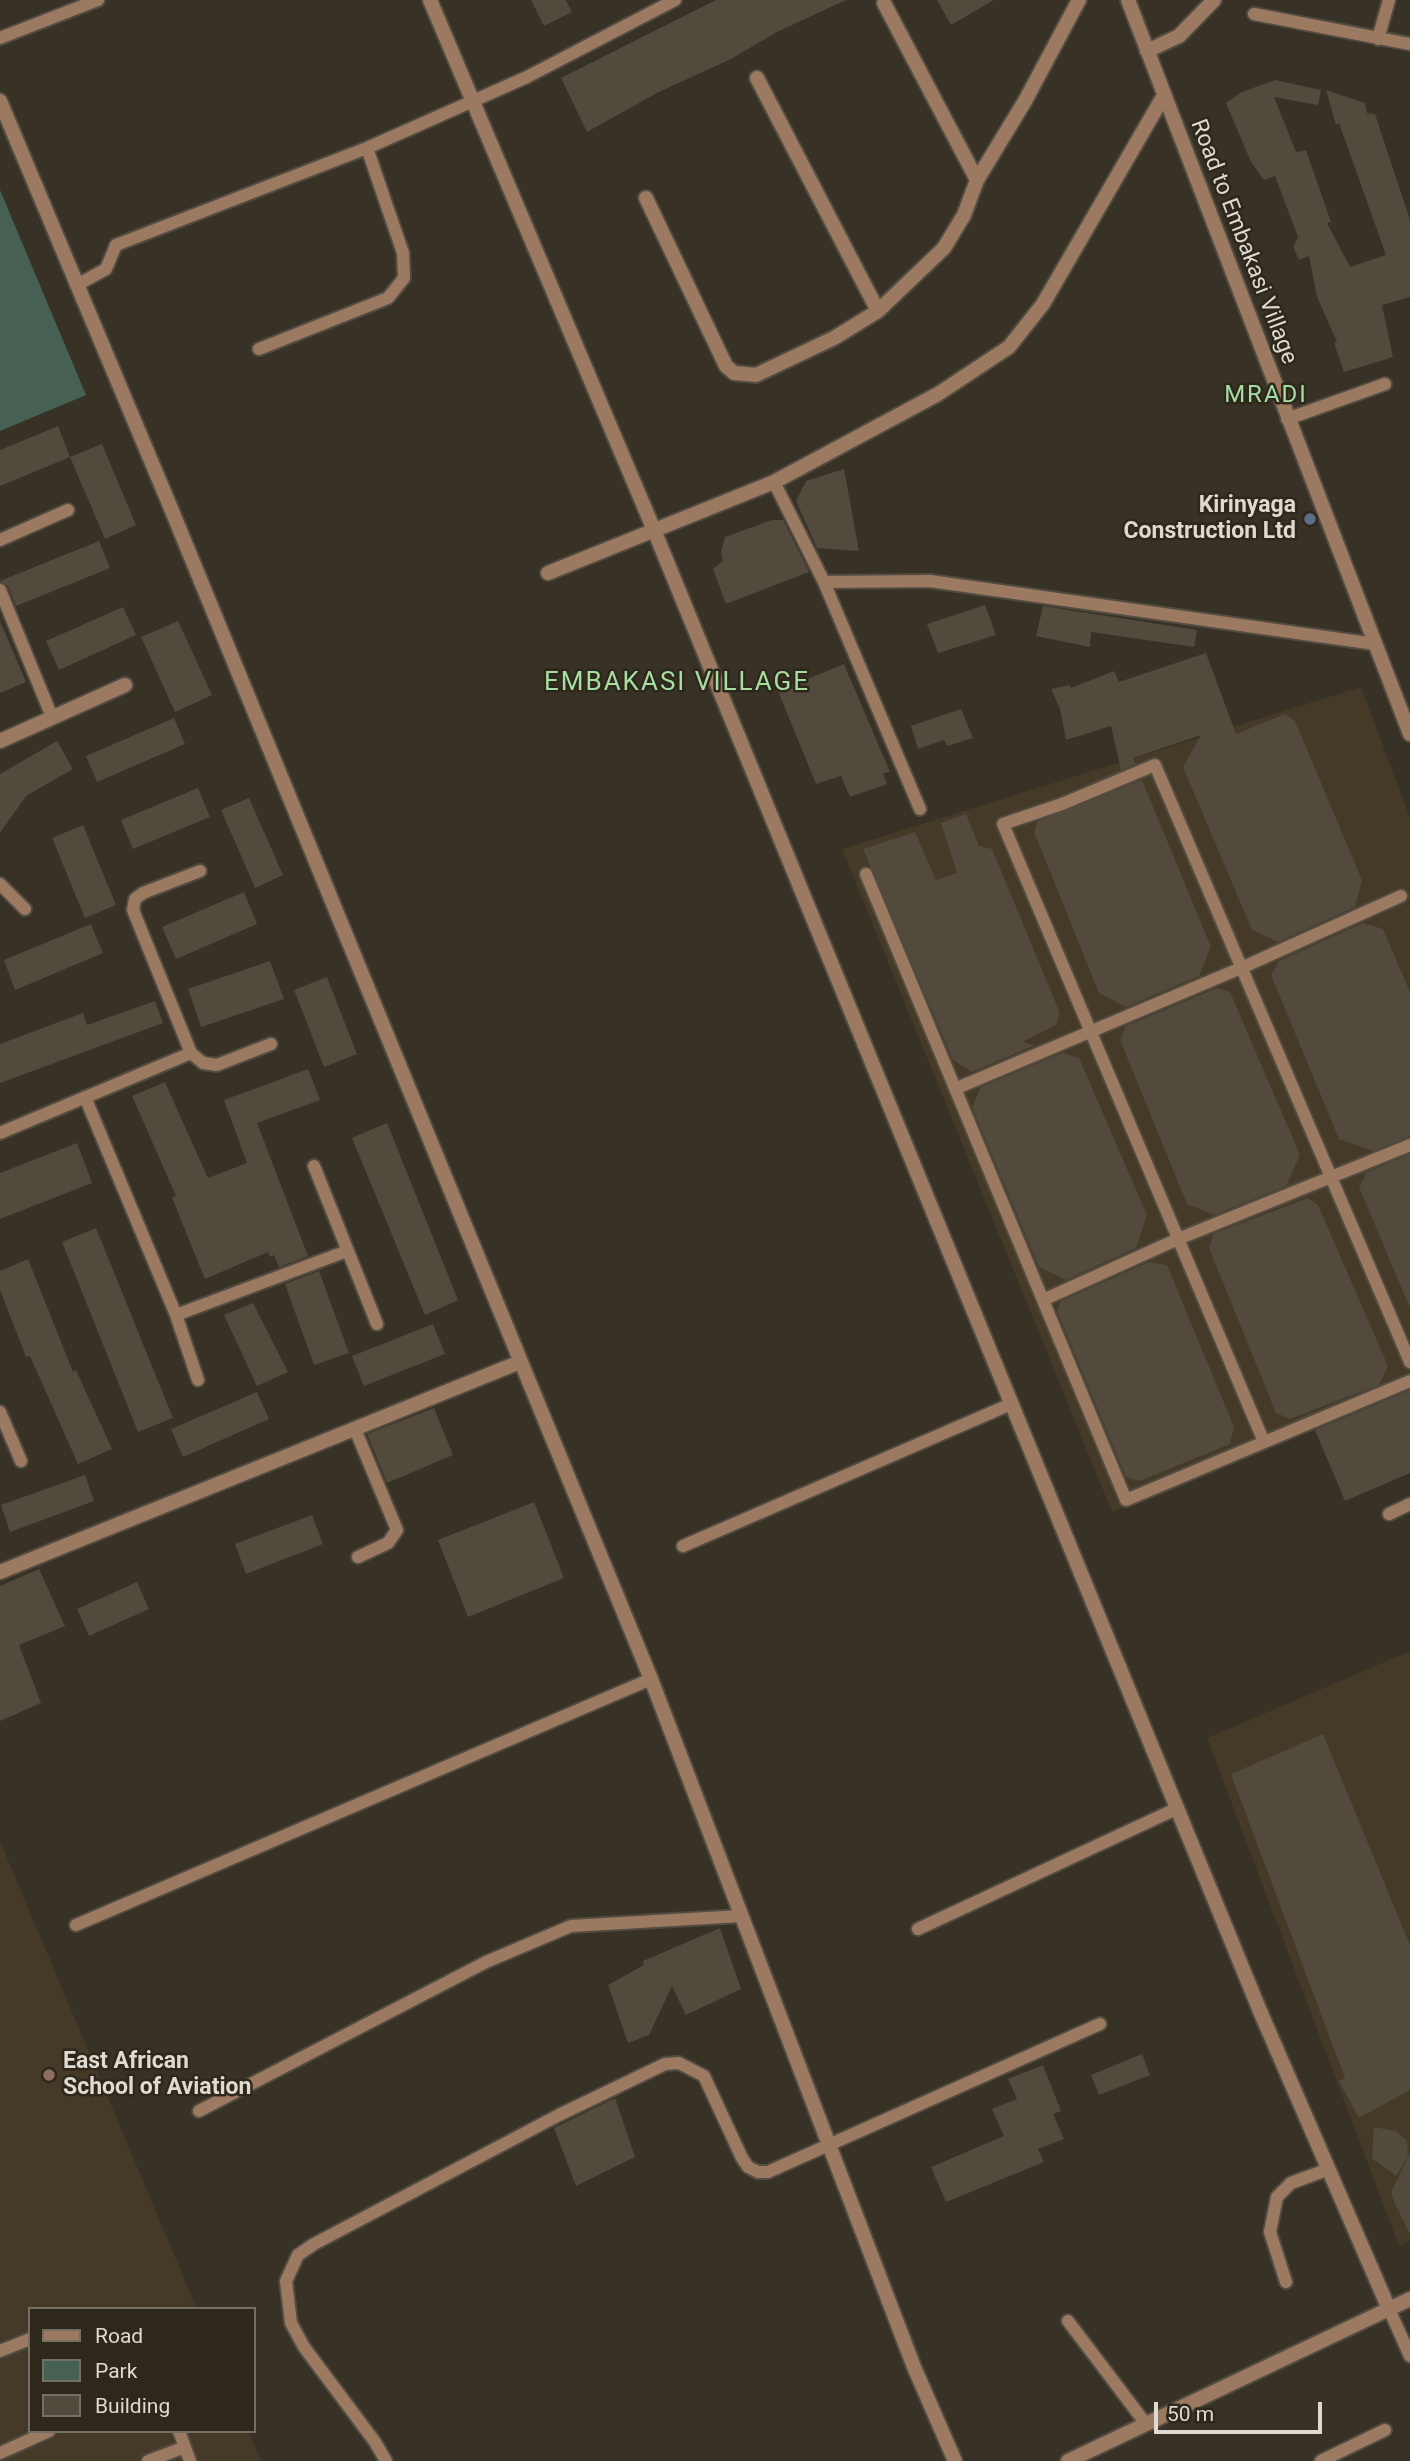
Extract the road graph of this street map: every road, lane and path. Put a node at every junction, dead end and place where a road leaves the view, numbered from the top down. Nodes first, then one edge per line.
1 (98, 0) edge
2 (430, 0) edge
3 (675, 0) edge
4 (1079, 0) edge
5 (1128, 0) edge
6 (1214, 0) edge
7 (1390, 0) edge
8 (884, 3) dead end
9 (1254, 14) dead end
10 (0, 38) edge
11 (1377, 39) junction
12 (1410, 44) edge
13 (1147, 51) junction
14 (757, 78) dead end
15 (1163, 97) junction
16 (0, 101) edge
17 (472, 102) junction
18 (367, 148) junction
19 (977, 180) junction
20 (646, 198) dead end
21 (77, 285) junction
22 (878, 311) junction
23 (259, 349) dead end
24 (1385, 384) dead end
25 (1287, 419) junction
26 (774, 481) junction
27 (68, 510) dead end
28 (654, 530) junction
29 (0, 540) edge
30 (548, 573) dead end
31 (824, 582) junction
32 (0, 590) edge
33 (1375, 644) junction
34 (125, 685) dead end
35 (52, 717) junction
36 (1410, 734) edge
37 (0, 741) edge
38 (920, 809) dead end
39 (200, 871) dead end
40 (866, 874) dead end
41 (0, 884) edge
42 (1401, 896) dead end
43 (26, 909) dead end
44 (1241, 968) junction
45 (1091, 1031) junction
46 (271, 1044) dead end
47 (191, 1053) junction
48 (957, 1088) junction
49 (85, 1097) junction
50 (0, 1133) edge
51 (1410, 1145) edge
52 (314, 1166) dead end
53 (1329, 1177) junction
54 (1178, 1239) junction
55 (347, 1251) junction
56 (1043, 1300) junction
57 (176, 1315) junction
58 (377, 1324) dead end
59 (520, 1362) junction
60 (1410, 1362) edge
61 (198, 1380) dead end
62 (1410, 1381) edge
63 (1011, 1404) junction
64 (0, 1412) edge
65 (355, 1429) junction
66 (1264, 1442) junction
67 (20, 1461) dead end
68 (1410, 1504) edge
69 (1390, 1514) dead end
70 (683, 1546) dead end
71 (358, 1557) dead end
72 (0, 1572) edge
73 (651, 1679) junction
74 (1178, 1808) junction
75 (741, 1916) junction
76 (76, 1925) dead end
77 (918, 1929) dead end
78 (1100, 2024) dead end
79 (199, 2111) dead end
80 (829, 2145) junction
81 (1329, 2169) junction
82 (1286, 2282) dead end
83 (1410, 2300) edge
84 (1389, 2309) junction
85 (1068, 2321) dead end
86 (28, 2340) edge
87 (0, 2351) edge
88 (1410, 2356) edge
89 (1146, 2424) junction
90 (1385, 2430) dead end
91 (45, 2433) edge
92 (180, 2433) edge
93 (185, 2446) junction
94 (0, 2453) edge
95 (1075, 2460) edge
96 (148, 2461) edge
97 (190, 2461) edge
98 (386, 2461) edge
99 (955, 2461) edge
100 (1321, 2461) edge

1 - 10 lane
2 - 17 street
3 - 17 lane
4 - 19 street
5 - 13 street, Road to Embakasi Village
6 - 13 street
7 - 11 lane
8 - 19 street
9 - 11 lane
11 - 12 lane
13 - 15 street, Road to Embakasi Village
14 - 22 street
15 - 25 street, Road to Embakasi Village
15 - 26 street
16 - 21 street
17 - 18 lane
17 - 28 street
18 - 21 lane
18 - 23 lane
19 - 22 street
20 - 22 street
21 - 59 street
24 - 25 lane
25 - 33 street, Road to Embakasi Village
26 - 28 street
26 - 31 lane
27 - 29 lane
28 - 30 street
28 - 63 street
31 - 33 lane
31 - 38 lane
32 - 35 lane
33 - 36 street, Road to Embakasi Village
34 - 35 street
35 - 37 street
39 - 47 lane
40 - 48 lane
41 - 43 lane
42 - 44 lane
44 - 45 lane
44 - 45 lane
44 - 53 lane
45 - 48 lane
45 - 54 lane
46 - 47 lane
47 - 49 lane
48 - 56 lane
49 - 50 lane
49 - 57 lane
51 - 53 lane
52 - 55 lane
53 - 54 lane
53 - 60 lane
54 - 56 lane
54 - 66 lane
55 - 57 lane
55 - 58 lane
56 - 66 lane
57 - 61 lane
59 - 65 street
59 - 73 street
62 - 66 lane
63 - 70 lane
63 - 74 street
64 - 67 lane
65 - 71 lane
65 - 72 street
68 - 69 lane
73 - 75 street
73 - 76 lane
74 - 77 lane
74 - 81 street
75 - 79 lane
75 - 80 street
78 - 80 lane
80 - 98 lane
80 - 99 street
81 - 82 lane
81 - 84 street
83 - 84 street
84 - 88 lane
84 - 89 street
85 - 89 lane
86 - 87 lane
89 - 95 street
90 - 100 lane
91 - 94 lane
92 - 93 lane
93 - 96 lane
93 - 97 lane

